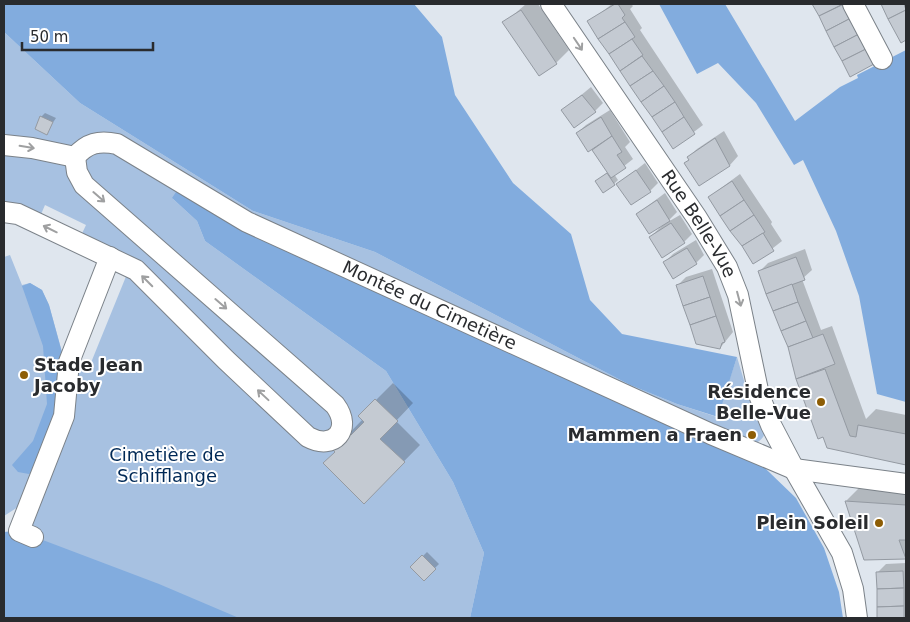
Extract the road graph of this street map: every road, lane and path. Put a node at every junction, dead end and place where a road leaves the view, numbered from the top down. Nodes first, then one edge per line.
1 (551, 4) edge
2 (853, 4) edge
3 (882, 59) dead end
4 (4, 145) edge
5 (75, 157) junction
6 (4, 212) edge
7 (110, 257) junction
8 (794, 469) junction
9 (906, 484) edge
10 (33, 537) dead end
11 (857, 618) edge

1 -> 8 street, Rue Belle-Vue
2 - 3 street
4 -> 5 street
5 -> 7 street
5 - 8 street, Montée du Cimetière
7 -> 6 street
7 - 10 street
8 - 9 street, Montée du Cimetière
8 - 11 street, Rue Belle-Vue

